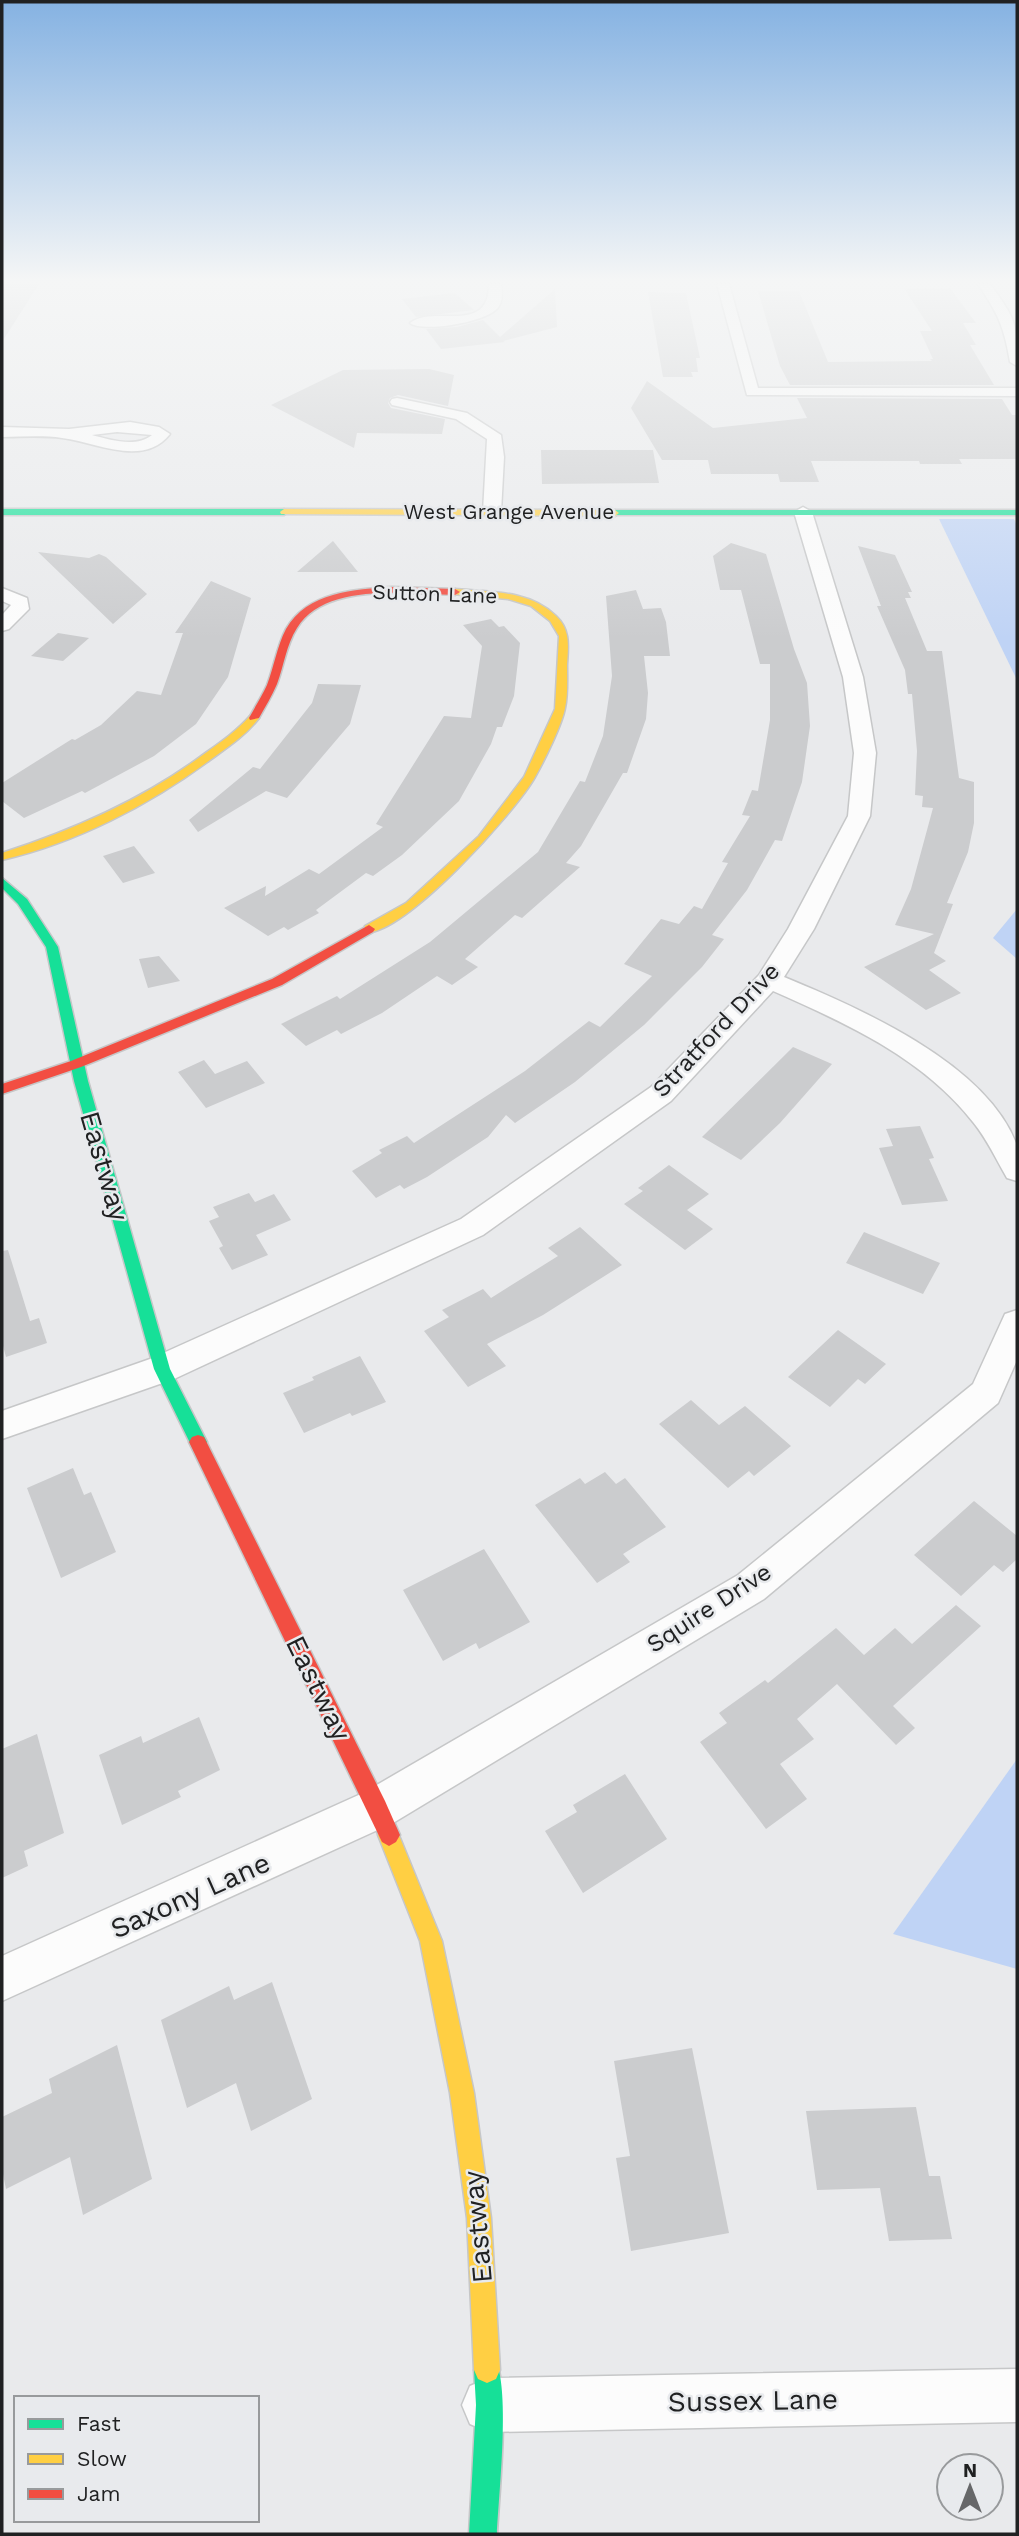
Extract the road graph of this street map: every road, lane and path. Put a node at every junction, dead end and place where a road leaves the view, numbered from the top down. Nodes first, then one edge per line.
1 (399, 402) edge
2 (2, 432) edge
3 (69, 434) dead end
4 (2, 512) edge
5 (492, 512) junction
6 (803, 512) junction
7 (1017, 513) edge
8 (2, 594) edge
9 (2, 625) edge
10 (2, 858) edge
11 (2, 882) edge
12 (769, 980) junction
13 (76, 1064) junction
14 (2, 1089) edge
15 (1017, 1170) edge
16 (1017, 1323) edge
17 (162, 1369) junction
18 (2, 1425) edge
19 (378, 1808) junction
20 (2, 1979) edge
21 (1017, 2395) edge
22 (489, 2405) junction
23 (483, 2534) edge

1 - 5 street
2 - 3 street
4 - 5 street, West Grange Avenue
5 - 6 street, West Grange Avenue
6 - 7 street, West Grange Avenue
6 - 12 street, Stratford Drive
8 - 9 street
10 - 13 street, Sutton Lane
11 - 13 street, Eastway
12 - 15 street
12 - 17 street, Stratford Drive
13 - 14 street, Sutton Lane
13 - 17 street, Eastway
16 - 19 street, Squire Drive
17 - 18 street, Stratford Drive
17 - 19 street, Eastway
19 - 20 street, Saxony Lane
19 - 22 street, Eastway
21 - 22 street, Sussex Lane
22 - 23 street, Eastway

